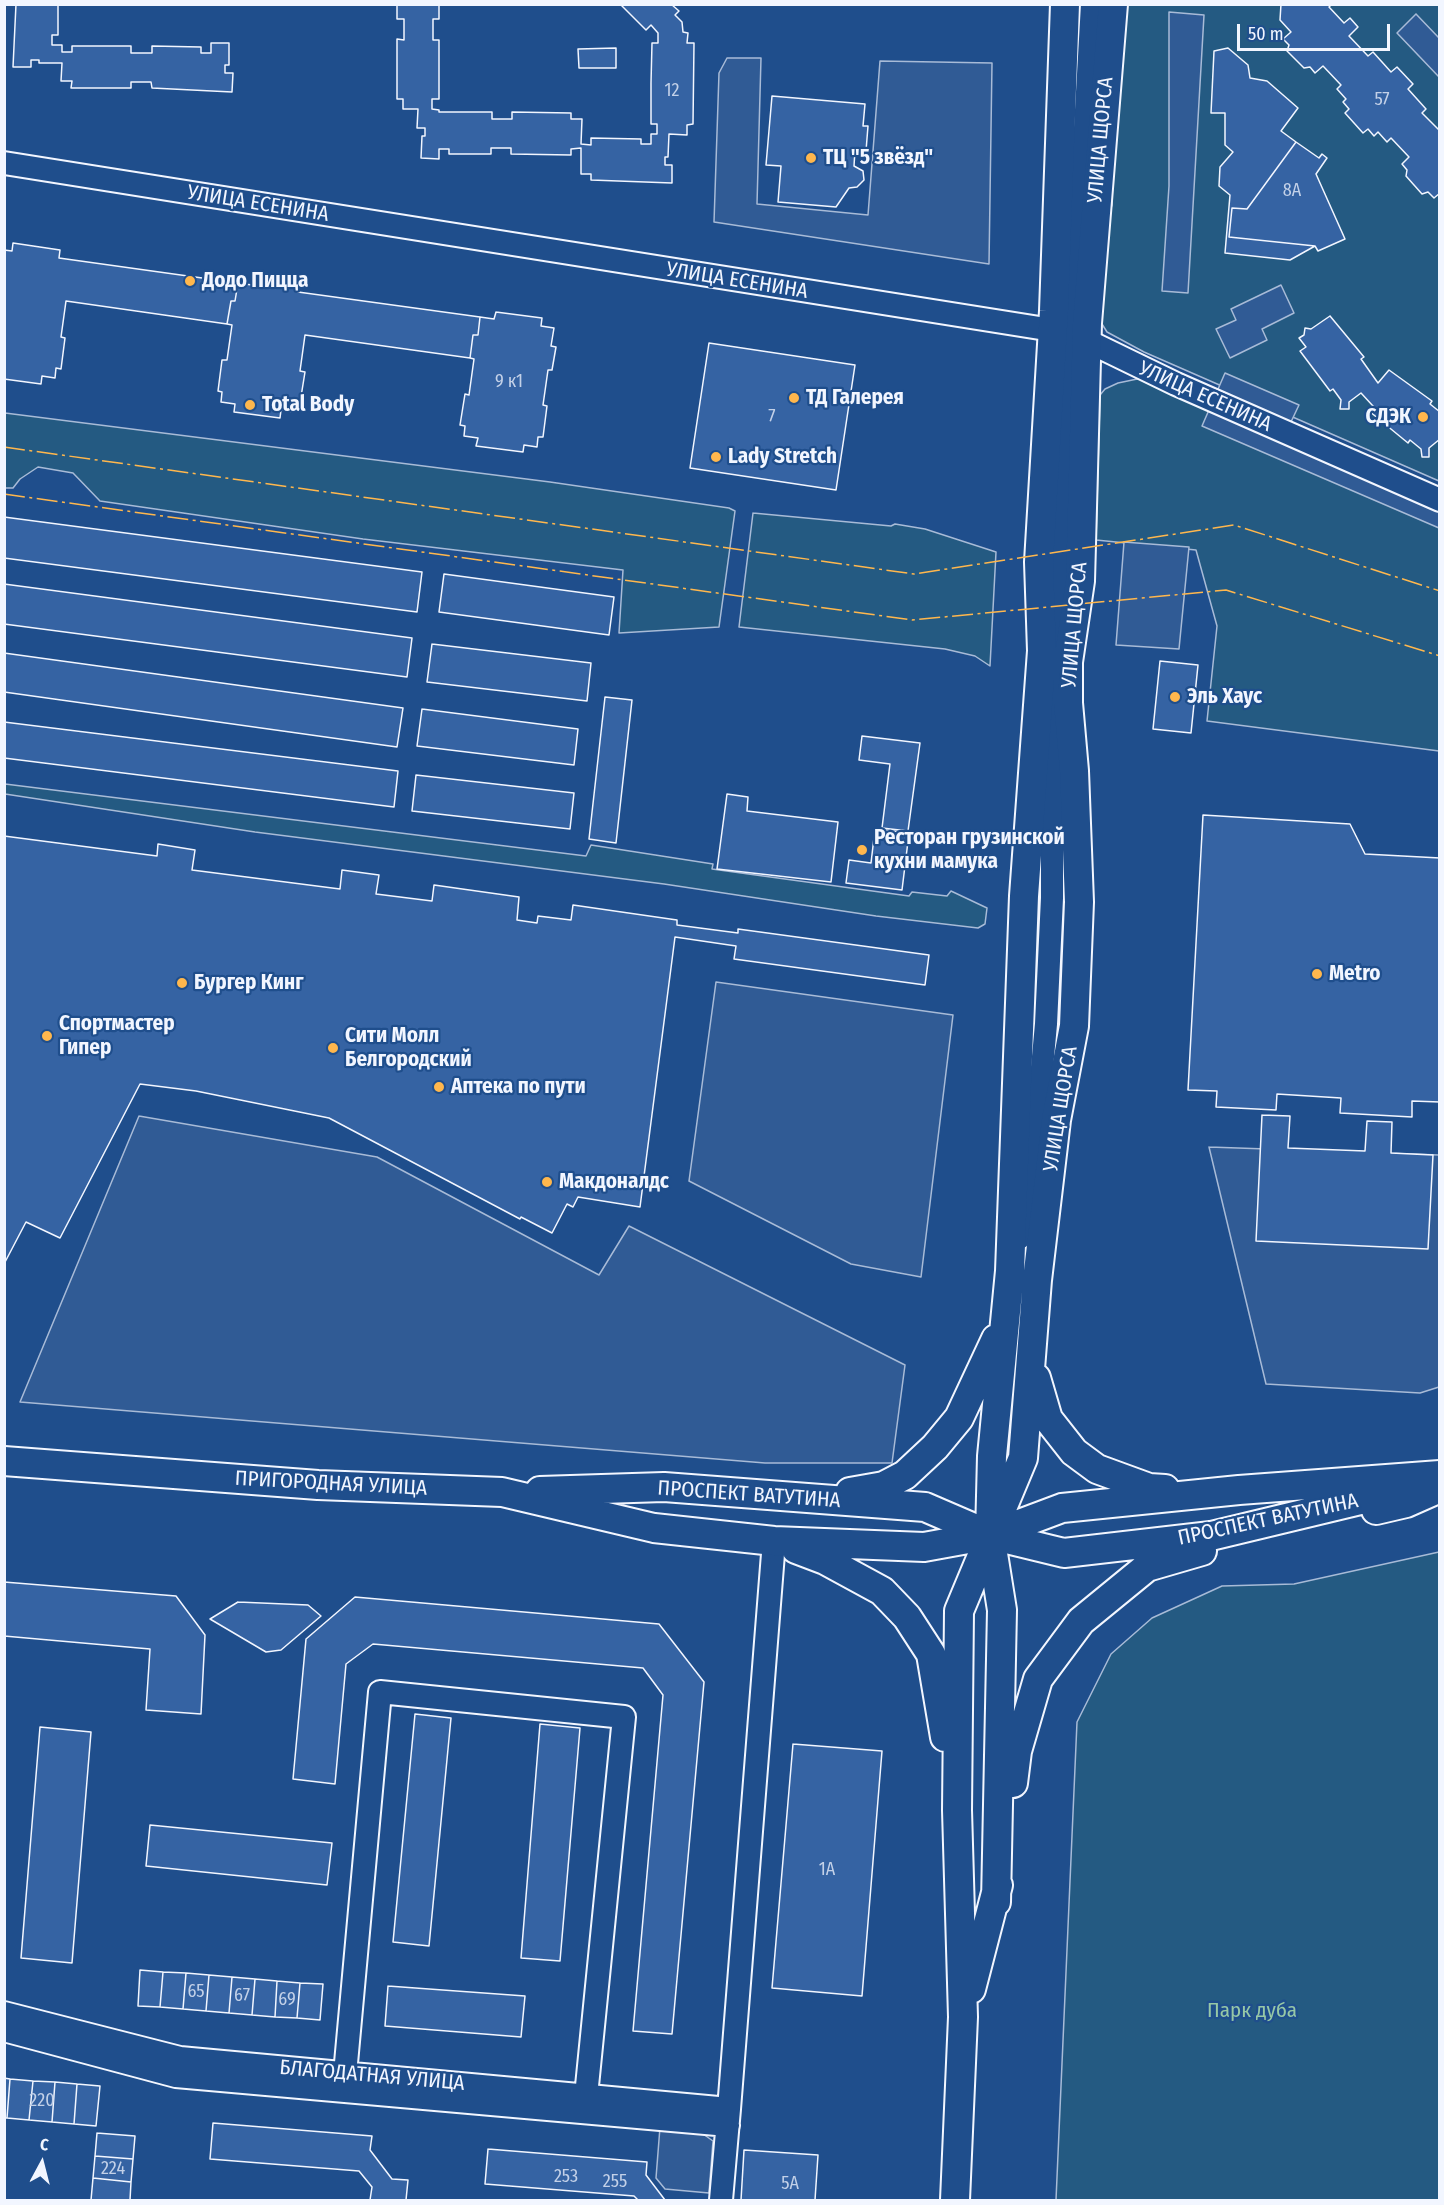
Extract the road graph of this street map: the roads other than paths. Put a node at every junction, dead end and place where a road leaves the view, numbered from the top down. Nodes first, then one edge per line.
1 (1065, 4) edge
2 (1078, 4) edge
3 (1092, 4) edge
4 (1113, 4) edge
5 (1088, 63) junction
6 (4, 163) edge
7 (1070, 334) junction
8 (1440, 500) edge
9 (1030, 1198) junction
10 (1010, 1271) junction
11 (1037, 1280) junction
12 (1005, 1321) junction
13 (1032, 1329) junction
14 (4, 1461) edge
15 (1440, 1475) edge
16 (1440, 1481) edge
17 (664, 1487) junction
18 (1440, 1488) edge
19 (1239, 1490) junction
20 (502, 1492) junction
21 (654, 1528) joint
22 (990, 1535) junction
23 (774, 1541) junction
24 (957, 1810) junction
25 (996, 1902) junction
26 (4, 2013) edge
27 (963, 2017) junction
28 (4, 2030) edge
29 (345, 2073) junction
30 (586, 2096) junction
31 (729, 2117) junction
32 (721, 2200) edge
33 (955, 2200) edge

1 - 7 main road, УЛИЦА ЩОРСА
2 - 5 street, УЛИЦА ЩОРСА
3 - 5 street, УЛИЦА ЩОРСА
4 - 7 main road, УЛИЦА ЩОРСА
5 - 7 street, УЛИЦА ЩОРСА
6 - 7 street, УЛИЦА ЕСЕНИНА
7 - 8 street, УЛИЦА ЕСЕНИНА
7 - 9 street, УЛИЦА ЩОРСА
7 - 10 main road, УЛИЦА ЩОРСА
7 - 11 main road, УЛИЦА ЩОРСА
9 - 10 street, УЛИЦА ЩОРСА
9 - 11 street, УЛИЦА ЩОРСА
10 - 12 main road, УЛИЦА ЩОРСА
11 - 13 main road, УЛИЦА ЩОРСА
12 - 17 main road
12 - 22 main road, УЛИЦА ЩОРСА
13 - 19 main road
13 - 22 main road, УЛИЦА ЩОРСА
14 - 20 main road, ПРИГОРОДНАЯ УЛИЦА
15 - 19 main road, ПРОСПЕКТ ВАТУТИНА
16 - 22 main road, ПРОСПЕКТ ВАТУТИНА
17 - 20 main road, ПРОСПЕКТ ВАТУТИНА
17 - 22 main road, ПРОСПЕКТ ВАТУТИНА
18 - 25 main road
19 - 22 main road, ПРОСПЕКТ ВАТУТИНА
20 - 21 main road, ПРИГОРОДНАЯ УЛИЦА
21 - 23 main road, ПРОСПЕКТ ВАТУТИНА
22 - 23 main road, ПРОСПЕКТ ВАТУТИНА
22 - 24 main road
22 - 25 main road
23 - 24 main road
23 - 31 street
24 - 27 main road
25 - 27 main road
26 - 29 street, БЛАГОДАТНАЯ УЛИЦА
27 - 33 main road
28 - 31 street, БЛАГОДАТНАЯ УЛИЦА
29 - 30 street, БЛАГОДАТНАЯ УЛИЦА
29 - 30 street
30 - 31 street, БЛАГОДАТНАЯ УЛИЦА
31 - 32 street

